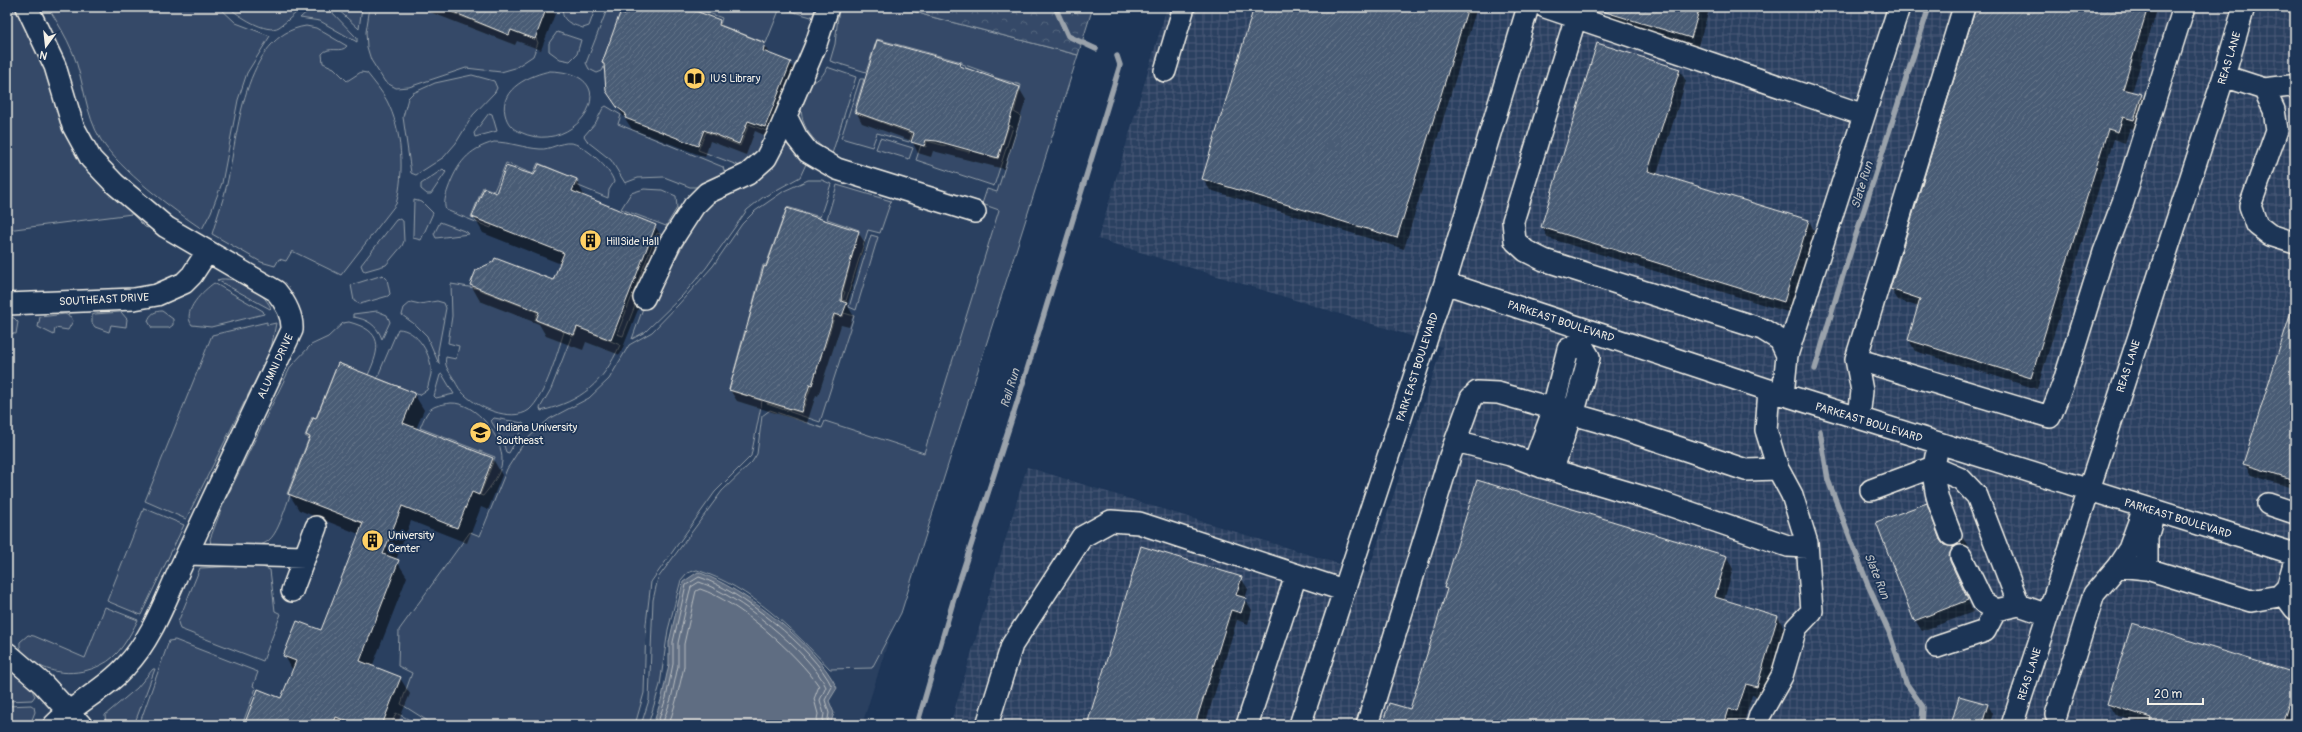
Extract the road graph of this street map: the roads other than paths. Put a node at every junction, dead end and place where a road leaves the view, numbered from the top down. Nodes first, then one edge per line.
1 (27, 7) edge
2 (828, 7) edge
3 (1184, 7) edge
4 (1528, 7) edge
5 (1545, 7) edge
6 (1899, 7) edge
7 (1964, 7) edge
8 (2184, 7) edge
9 (2244, 7) edge
10 (1577, 12) edge
11 (1165, 71) dead end
12 (2224, 76) junction
13 (2295, 88) edge
14 (2264, 89) junction
15 (1864, 115) junction
16 (786, 116) junction
17 (975, 212) dead end
18 (2295, 243) edge
19 (207, 252) junction
20 (1445, 283) junction
21 (644, 298) dead end
22 (7, 304) edge
23 (1582, 336) junction
24 (1787, 355) junction
25 (1856, 358) junction
26 (1776, 392) junction
27 (1562, 412) junction
28 (1858, 418) junction
29 (1456, 441) junction
30 (1939, 444) junction
31 (1542, 467) junction
32 (1933, 467) junction
33 (1778, 469) junction
34 (1870, 490) dead end
35 (2087, 491) junction
36 (2268, 504) dead end
37 (2149, 510) junction
38 (2295, 513) edge
39 (316, 527) dead end
40 (1951, 535) dead end
41 (1807, 547) junction
42 (187, 554) junction
43 (2295, 554) edge
44 (1961, 556) dead end
45 (305, 557) junction
46 (2295, 560) edge
47 (2118, 566) junction
48 (2147, 569) junction
49 (1296, 575) junction
50 (292, 590) dead end
51 (1343, 590) junction
52 (2283, 593) junction
53 (2019, 605) junction
54 (2295, 609) edge
55 (1996, 610) junction
56 (2048, 615) junction
57 (1937, 646) dead end
58 (7, 653) edge
59 (2056, 715) dead end
60 (67, 720) edge
61 (987, 725) edge
62 (1247, 725) edge
63 (1300, 725) edge
64 (1367, 725) edge
65 (1757, 725) edge
66 (2012, 725) edge

1 - 19 street, ALUMNI DRIVE
2 - 16 street
3 - 11 street
4 - 20 street, PARK EAST BOULEVARD
5 - 10 street
6 - 15 street
7 - 25 street
8 - 25 street
9 - 12 street, REAS LANE
10 - 15 street
10 - 24 street
12 - 14 street
12 - 35 street, REAS LANE
13 - 14 street
14 - 18 street
15 - 24 street
16 - 17 street
16 - 21 street
19 - 22 street, SOUTHEAST DRIVE
19 - 42 street, ALUMNI DRIVE
20 - 23 street, PARKEAST BOULEVARD
20 - 51 street, PARK EAST BOULEVARD
23 - 26 street, PARKEAST BOULEVARD
23 - 27 street
24 - 26 street
25 - 28 street
26 - 28 street, PARKEAST BOULEVARD
26 - 33 street
27 - 29 street
27 - 31 street
27 - 33 street
28 - 30 street, PARKEAST BOULEVARD
29 - 31 street
29 - 64 street
30 - 32 street
30 - 35 street, PARKEAST BOULEVARD
31 - 41 street
32 - 34 street
32 - 40 street
32 - 53 street
33 - 41 street
35 - 37 street, PARKEAST BOULEVARD
35 - 56 street, REAS LANE
36 - 38 street
37 - 43 street, PARKEAST BOULEVARD
37 - 47 street
37 - 48 street
39 - 45 street
41 - 65 street
42 - 45 street
42 - 60 street, ALUMNI DRIVE
44 - 55 street
45 - 50 street
46 - 52 street
47 - 48 street
47 - 59 street
48 - 52 street
49 - 51 street
49 - 61 street
49 - 62 street
51 - 63 street, PARK EAST BOULEVARD
52 - 54 street
53 - 55 street
53 - 56 street
55 - 57 street
56 - 66 street, REAS LANE
58 - 60 street

